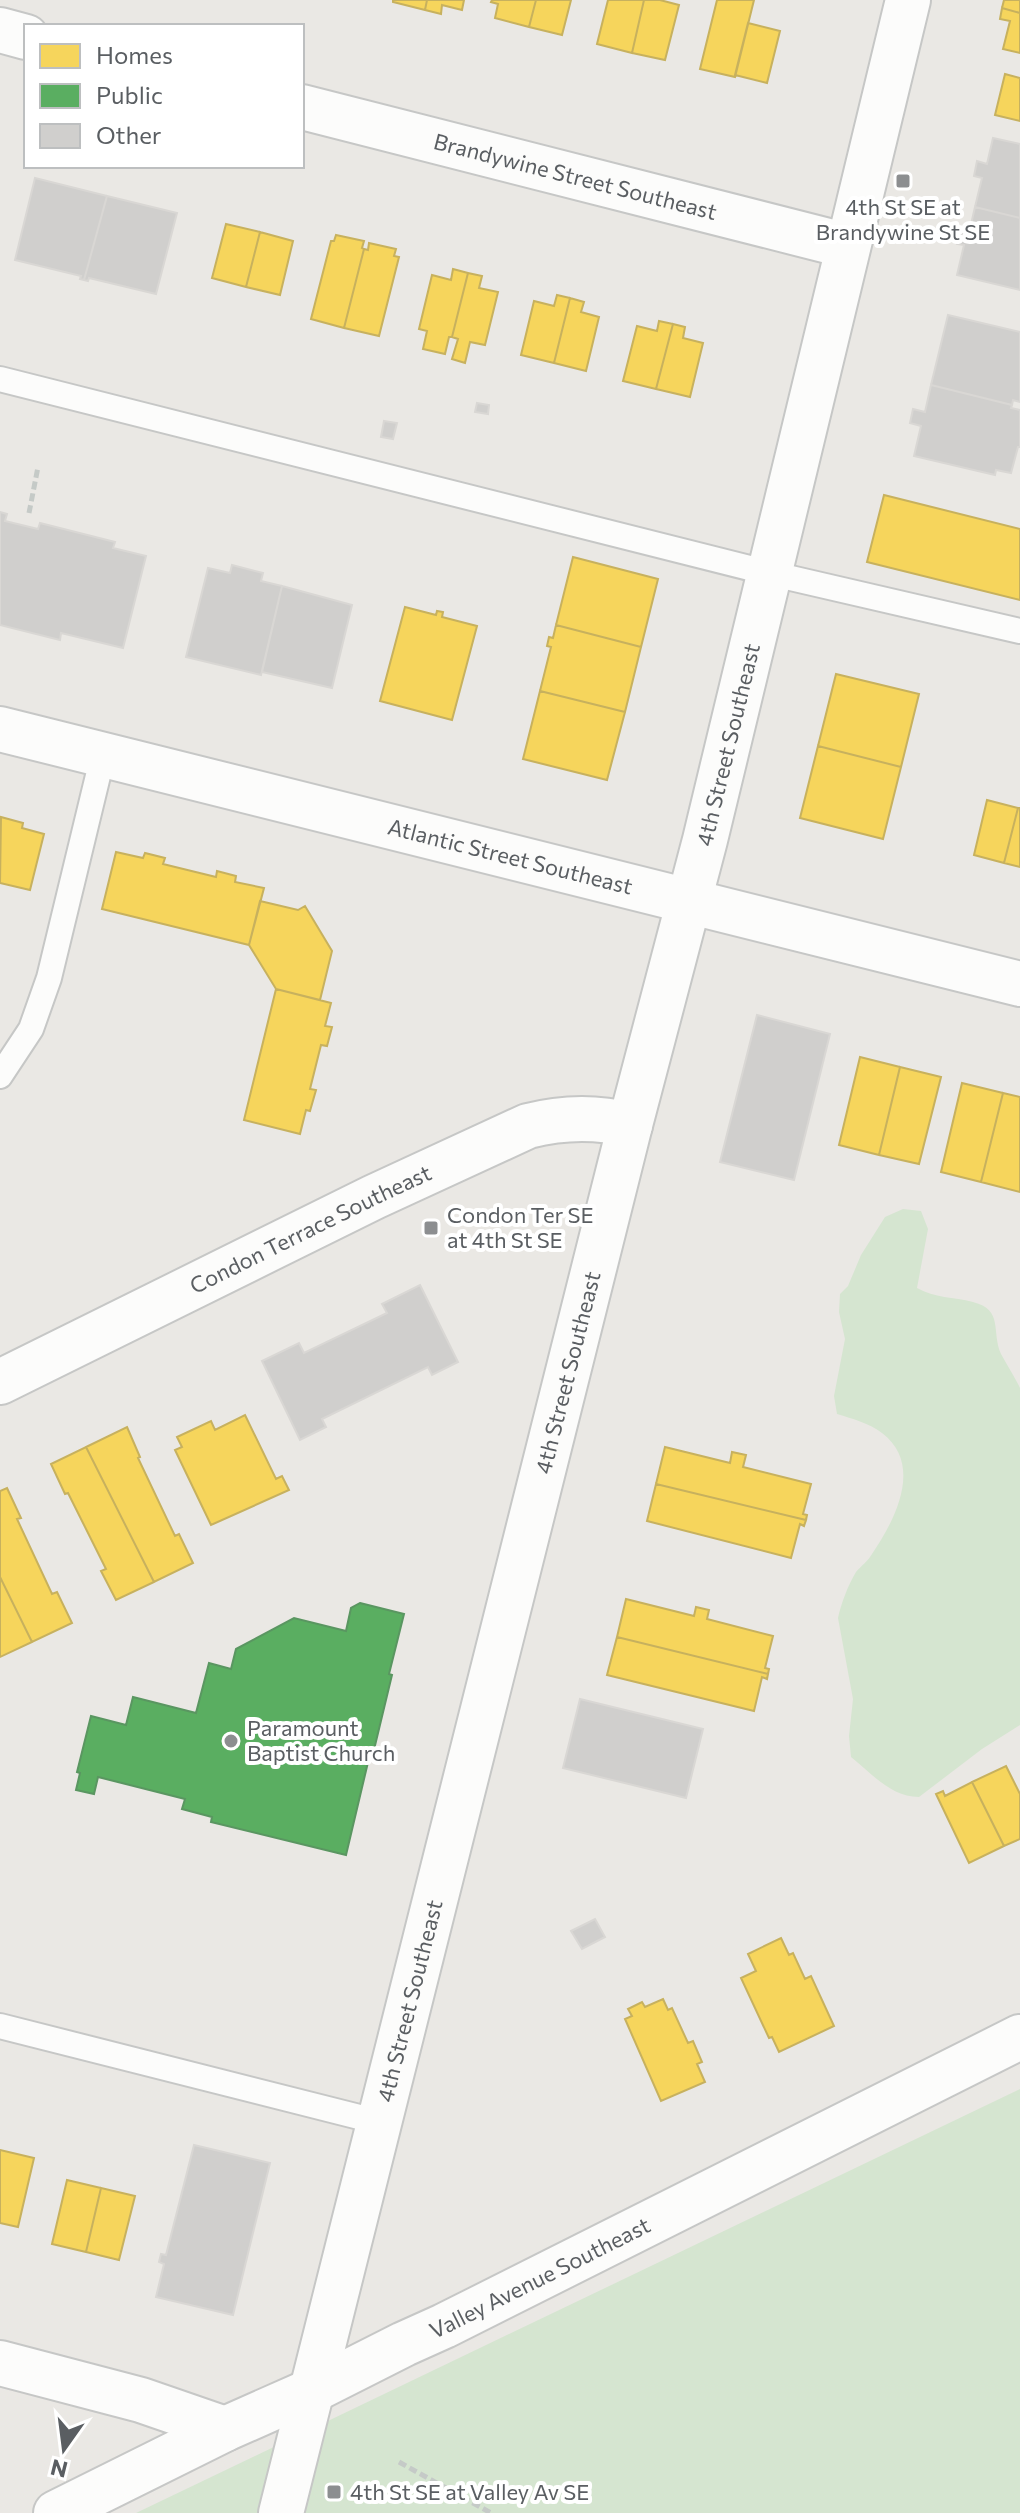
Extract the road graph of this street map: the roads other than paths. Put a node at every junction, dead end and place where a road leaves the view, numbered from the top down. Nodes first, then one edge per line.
1 (908, 0) edge
2 (0, 30) edge
3 (24, 36) edge
4 (304, 108) edge
5 (848, 246) junction
6 (0, 379) edge
7 (769, 573) junction
8 (1020, 631) edge
9 (0, 729) edge
10 (103, 755) junction
11 (689, 902) junction
12 (1020, 984) edge
13 (0, 1076) edge
14 (630, 1125) junction
15 (0, 1382) edge
16 (0, 2026) edge
17 (1020, 2037) edge
18 (379, 2122) junction
19 (0, 2363) edge
20 (313, 2390) junction
21 (225, 2429) junction
22 (56, 2513) edge
23 (281, 2513) edge

1 - 5 street, 4th Street Southeast
2 - 3 street
4 - 5 street, Brandywine Street Southeast
5 - 7 street, 4th Street Southeast
6 - 7 lane
7 - 8 lane
7 - 11 street, 4th Street Southeast
9 - 10 street, Atlantic Street Southeast
10 - 11 street, Atlantic Street Southeast
10 - 13 lane
11 - 12 street, Atlantic Street Southeast
11 - 14 street, 4th Street Southeast
14 - 15 street, Condon Terrace Southeast
14 - 18 street, 4th Street Southeast
16 - 18 lane
17 - 20 street, Valley Avenue Southeast
18 - 20 street, 4th Street Southeast
19 - 21 street
20 - 21 street, Valley Avenue Southeast
20 - 23 street, 4th Street Southeast
21 - 22 street, Valley Avenue Southeast

